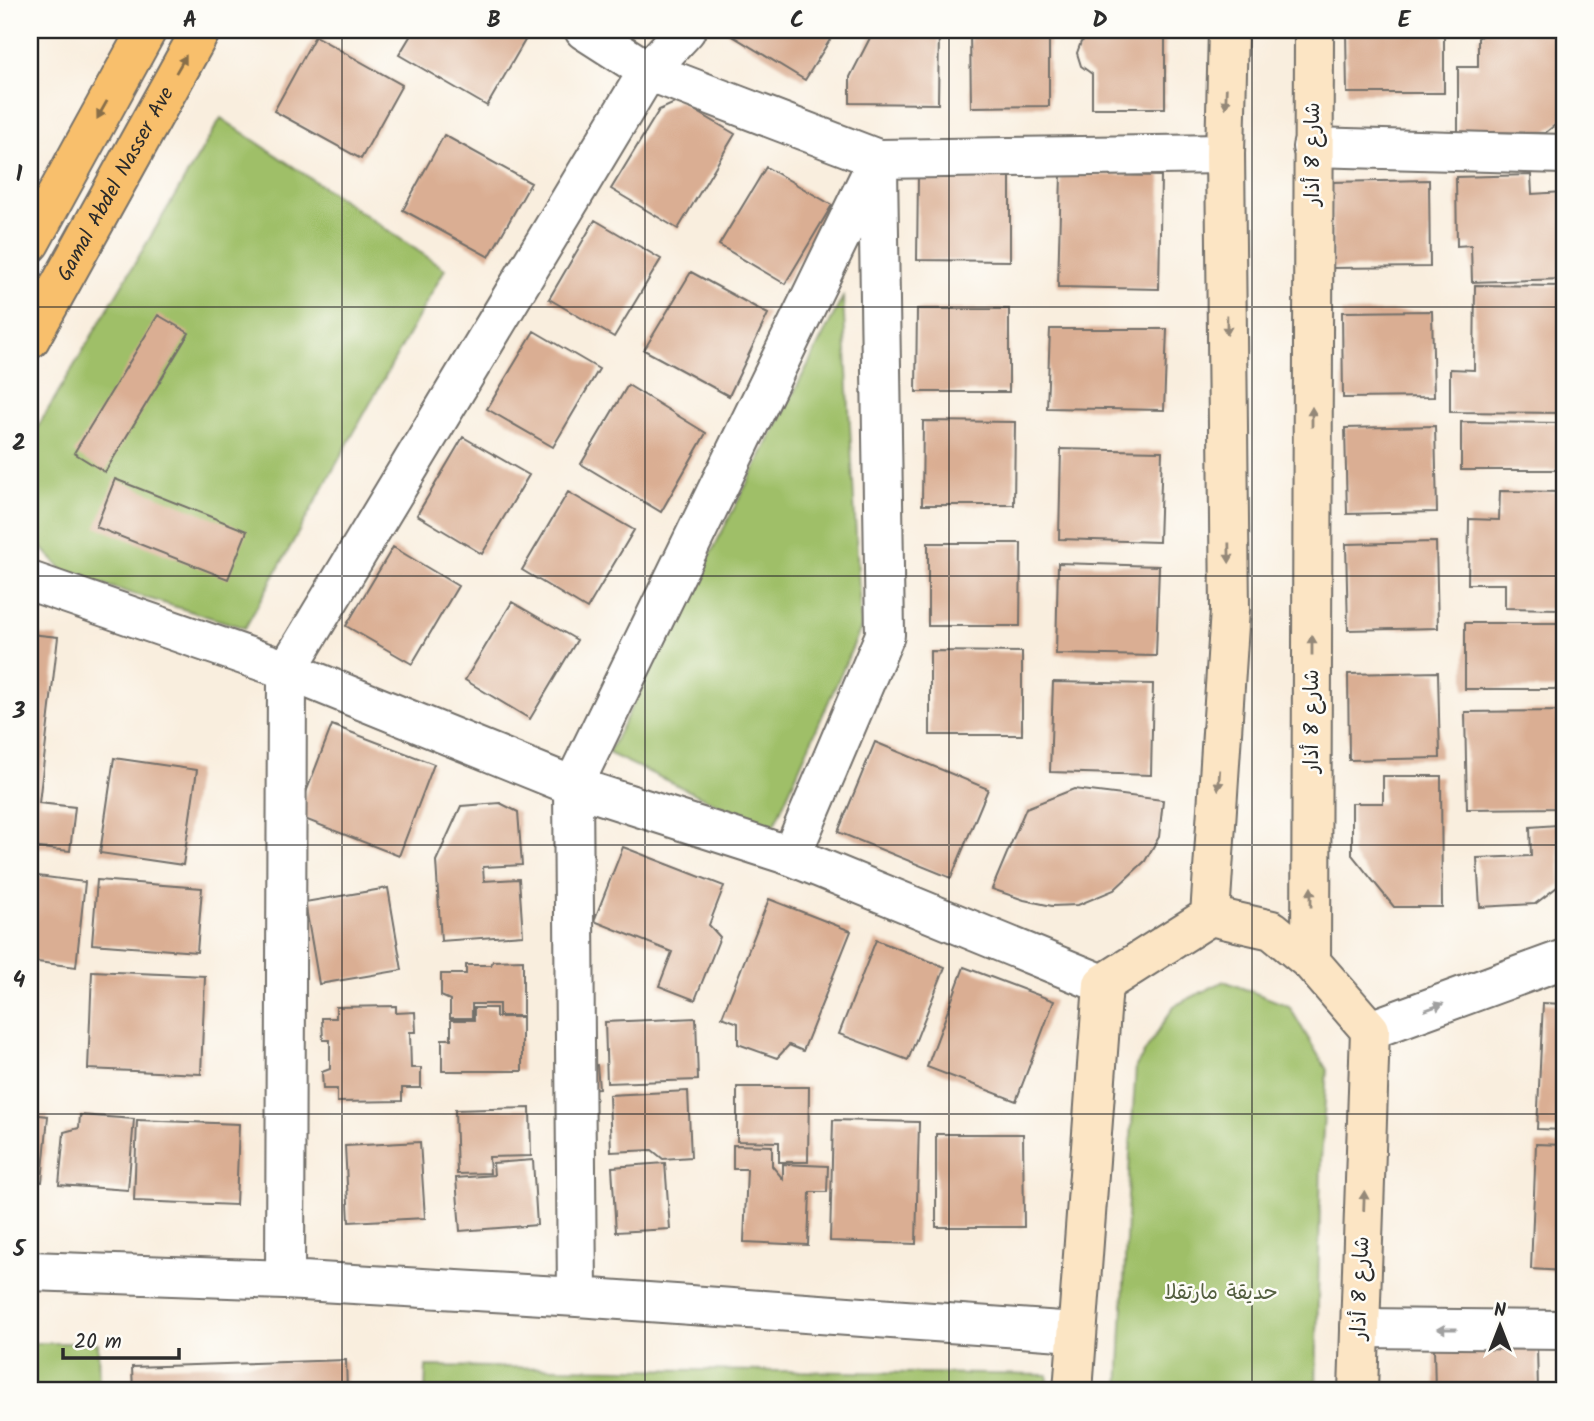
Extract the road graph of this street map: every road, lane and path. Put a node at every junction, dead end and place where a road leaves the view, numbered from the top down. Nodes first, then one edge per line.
1 (148, 30) edge
2 (201, 30) edge
3 (584, 30) edge
4 (686, 30) edge
5 (1228, 30) edge
6 (1314, 30) edge
7 (648, 71) junction
8 (1312, 147) junction
9 (1225, 153) junction
10 (1564, 154) edge
11 (878, 159) junction
12 (30, 243) edge
13 (30, 338) edge
14 (30, 581) edge
15 (286, 670) junction
16 (573, 786) junction
17 (791, 856) junction
18 (1210, 916) junction
19 (1564, 959) edge
20 (1311, 962) junction
21 (1103, 984) junction
22 (1370, 1030) junction
23 (30, 1271) edge
24 (285, 1280) junction
25 (577, 1297) junction
26 (1360, 1328) junction
27 (1564, 1330) edge
28 (1076, 1332) junction
29 (1073, 1391) edge
30 (1357, 1391) edge

1 -> 12 main road
13 -> 2 main road, Gamal Abdel Nasser Ave
3 - 7 street
4 - 7 street
5 -> 9 main road
6 - 8 main road, شارع 8 أذار
7 - 11 street
7 - 15 street
8 - 10 street
20 -> 8 main road, شارع 8 أذار
9 - 11 street
9 -> 18 main road
11 - 16 street
11 - 17 street
14 - 15 street
15 - 16 street
15 - 24 street
16 - 17 street
16 - 25 street
17 - 21 street
18 - 20 main road
18 - 21 main road
22 -> 19 street
20 - 22 main road
21 - 28 main road
26 -> 22 main road, شارع 8 أذار
23 - 24 street
24 - 25 street
25 - 28 street
27 -> 26 street
26 - 30 main road, شارع 8 أذار
28 - 29 main road

